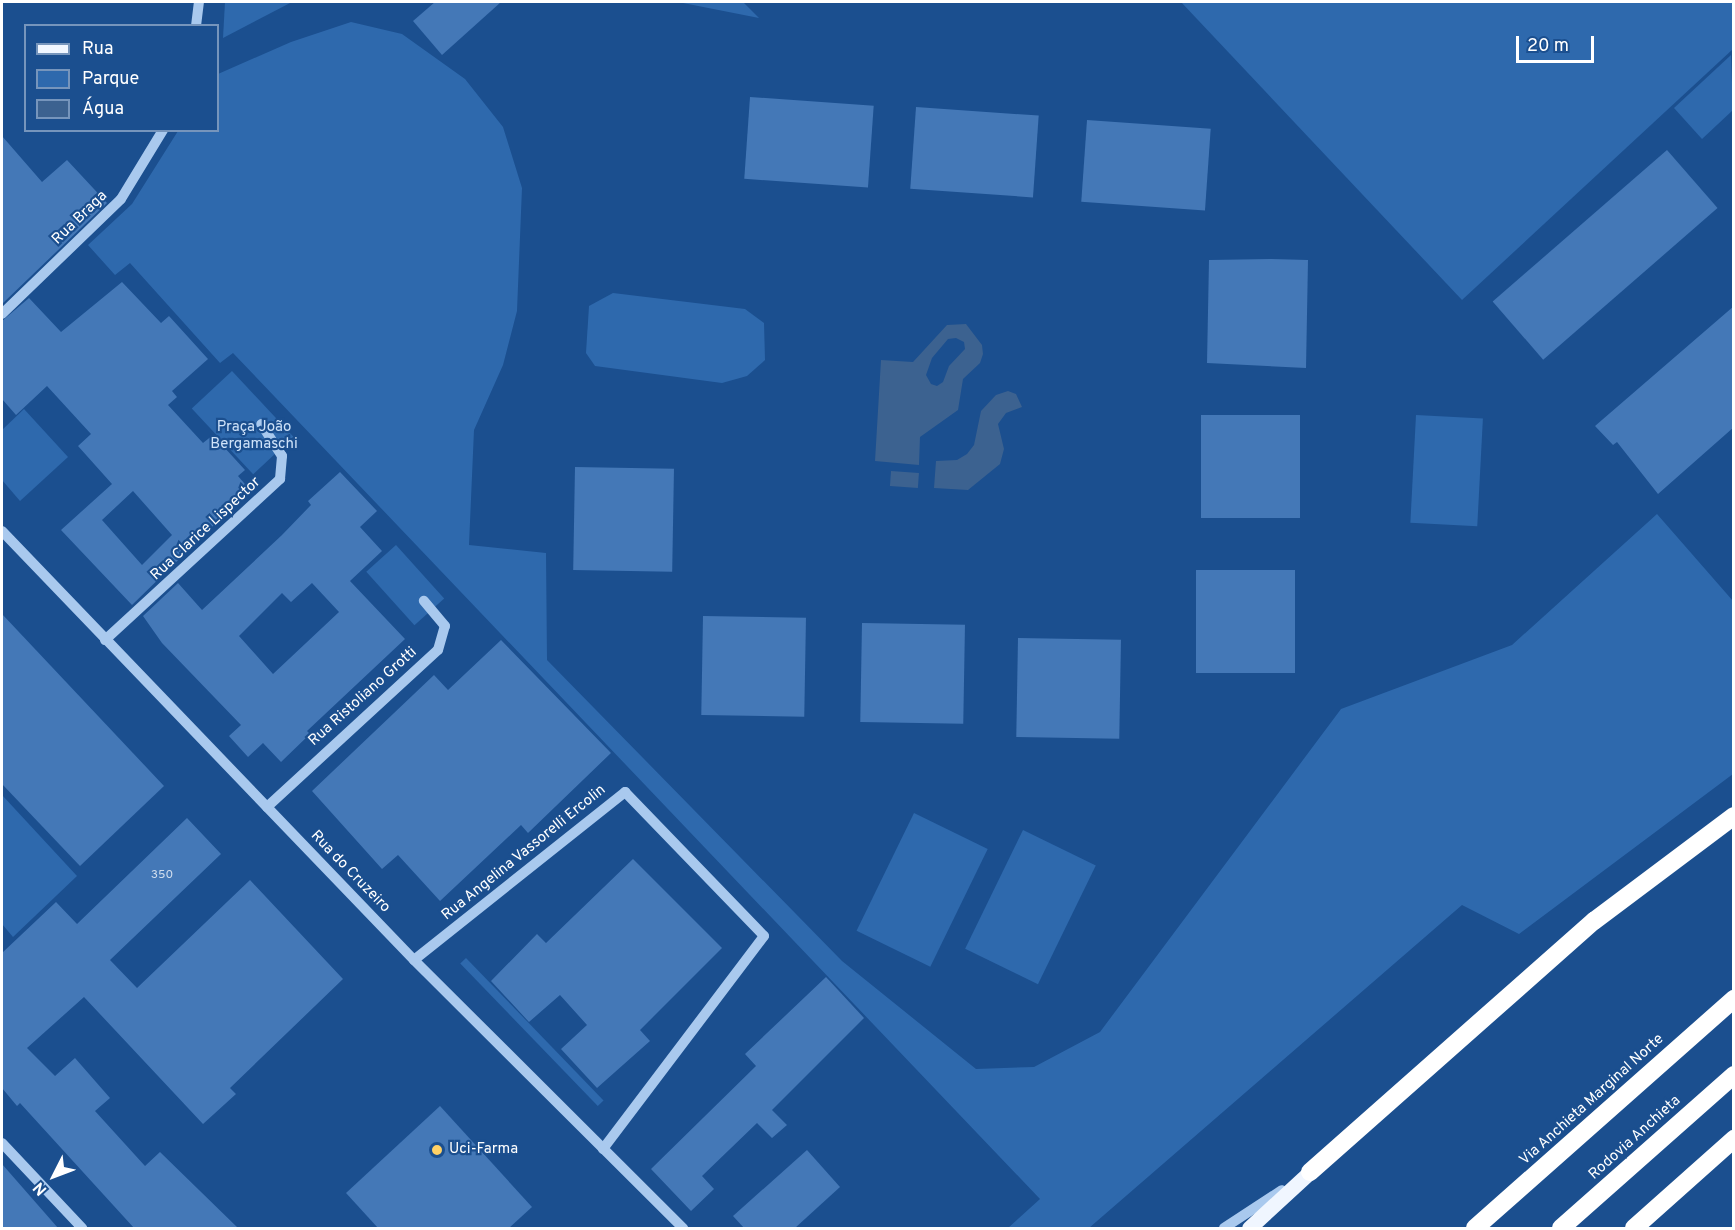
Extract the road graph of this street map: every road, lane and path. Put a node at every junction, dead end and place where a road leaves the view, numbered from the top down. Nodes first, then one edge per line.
1 (199, 2) edge
2 (196, 24) edge
3 (162, 132) edge
4 (2, 314) edge
5 (261, 424) dead end
6 (2, 531) edge
7 (424, 601) dead end
8 (105, 640) junction
9 (267, 807) junction
10 (1734, 816) edge
11 (414, 960) junction
12 (1734, 999) edge
13 (1734, 1075) edge
14 (1734, 1139) edge
15 (2, 1143) edge
16 (603, 1149) junction
17 (1310, 1172) junction
18 (82, 1228) edge
19 (682, 1228) edge
20 (1224, 1228) edge
21 (1249, 1228) edge
22 (1475, 1228) edge
23 (1561, 1228) edge
24 (1634, 1228) edge

1 - 2 street
3 - 4 street, Rua Braga
5 - 8 street, Rua Clarice Lispector
6 - 8 street, Rua do Cruzeiro
7 - 9 street, Rua Ristoliano Grotti
8 - 9 street, Rua do Cruzeiro
9 - 11 street, Rua do Cruzeiro
10 - 17 highway
11 - 16 street, Rua do Cruzeiro
11 - 16 street, Rua Angelina Vassorelli Ercolin
12 - 22 highway, Via Anchieta Marginal Norte
13 - 23 highway, Rodovia Anchieta
14 - 24 highway
15 - 18 street
16 - 19 street, Rua do Cruzeiro
17 - 20 street
17 - 21 main road

